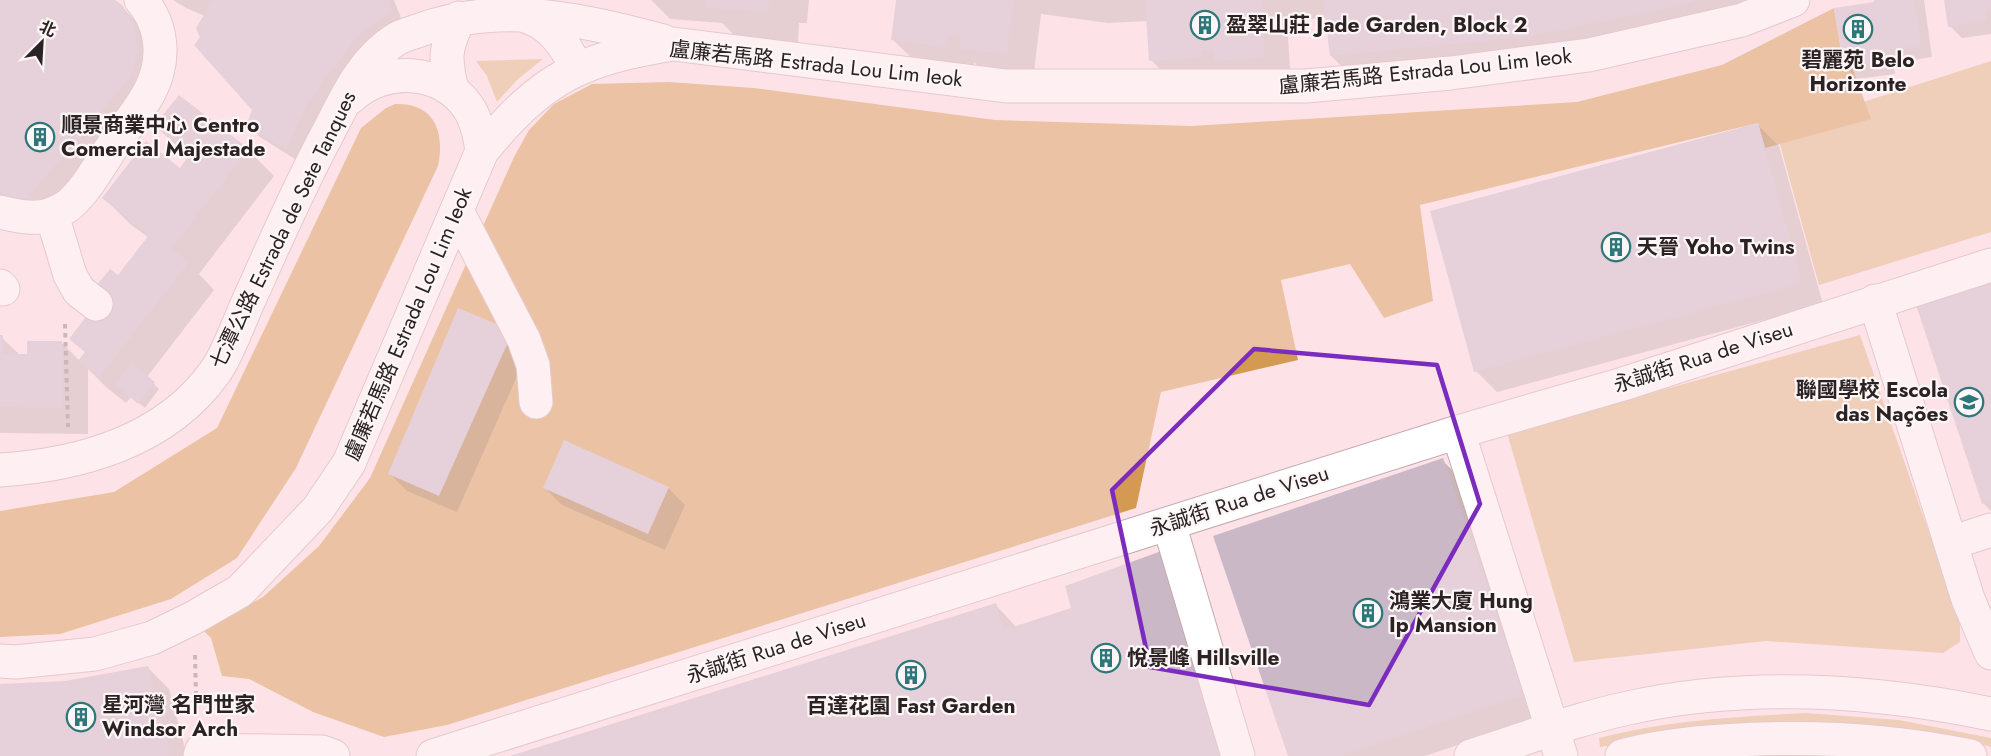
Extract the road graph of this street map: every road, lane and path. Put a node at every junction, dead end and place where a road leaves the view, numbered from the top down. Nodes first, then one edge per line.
1 (141, 0) edge
2 (1793, 0) edge
3 (553, 7) edge
4 (508, 12) junction
5 (459, 18) junction
6 (673, 44) junction
7 (577, 69) junction
8 (452, 90) junction
9 (343, 105) junction
10 (483, 151) junction
11 (457, 211) junction
12 (0, 212) edge
13 (52, 215) junction
14 (1991, 265) edge
15 (1875, 302) junction
16 (96, 304) dead end
17 (65, 315) dead end
18 (536, 402) dead end
19 (1458, 432) junction
20 (69, 462) junction
21 (0, 470) edge
22 (1169, 524) junction
23 (1991, 530) edge
24 (1951, 543) junction
25 (1991, 653) edge
26 (0, 661) edge
27 (1991, 714) edge
28 (1557, 743) edge
29 (485, 747) edge
30 (200, 756) edge
31 (333, 756) edge
32 (433, 756) edge
33 (1238, 756) edge
34 (1471, 756) edge
35 (1622, 756) edge
36 (1970, 756) edge

1 - 13 street
2 - 6 street, 盧廉若馬路 Estrada Lou Lim Ieok
3 - 4 street, 七潭公路 Estrada de Sete Tanques
3 - 6 street, 七潭公路 Estrada de Sete Tanques
4 - 5 street, 七潭公路 Estrada de Sete Tanques
4 - 7 street
5 - 8 street
5 - 9 street, 七潭公路 Estrada de Sete Tanques
6 - 7 street, 盧廉若馬路 Estrada Lou Lim Ieok
7 - 10 street, 盧廉若馬路 Estrada Lou Lim Ieok
8 - 9 street
8 - 10 street
9 - 20 street, 七潭公路 Estrada de Sete Tanques
10 - 11 street, 盧廉若馬路 Estrada Lou Lim Ieok
11 - 18 street
11 - 26 street, 盧廉若馬路 Estrada Lou Lim Ieok
12 - 13 street
13 - 16 street
14 - 15 street, 永誠街 Rua de Viseu
15 - 19 street, 永誠街 Rua de Viseu
15 - 24 street
17 - 20 path
19 - 22 street, 永誠街 Rua de Viseu
19 - 28 street
20 - 21 street, 七潭公路 Estrada de Sete Tanques
22 - 29 street, 永誠街 Rua de Viseu
22 - 33 street
23 - 24 street
24 - 25 street
27 - 28 street
28 - 34 street
29 - 32 street, 永誠街 Rua de Viseu
30 - 31 street
35 - 36 street

